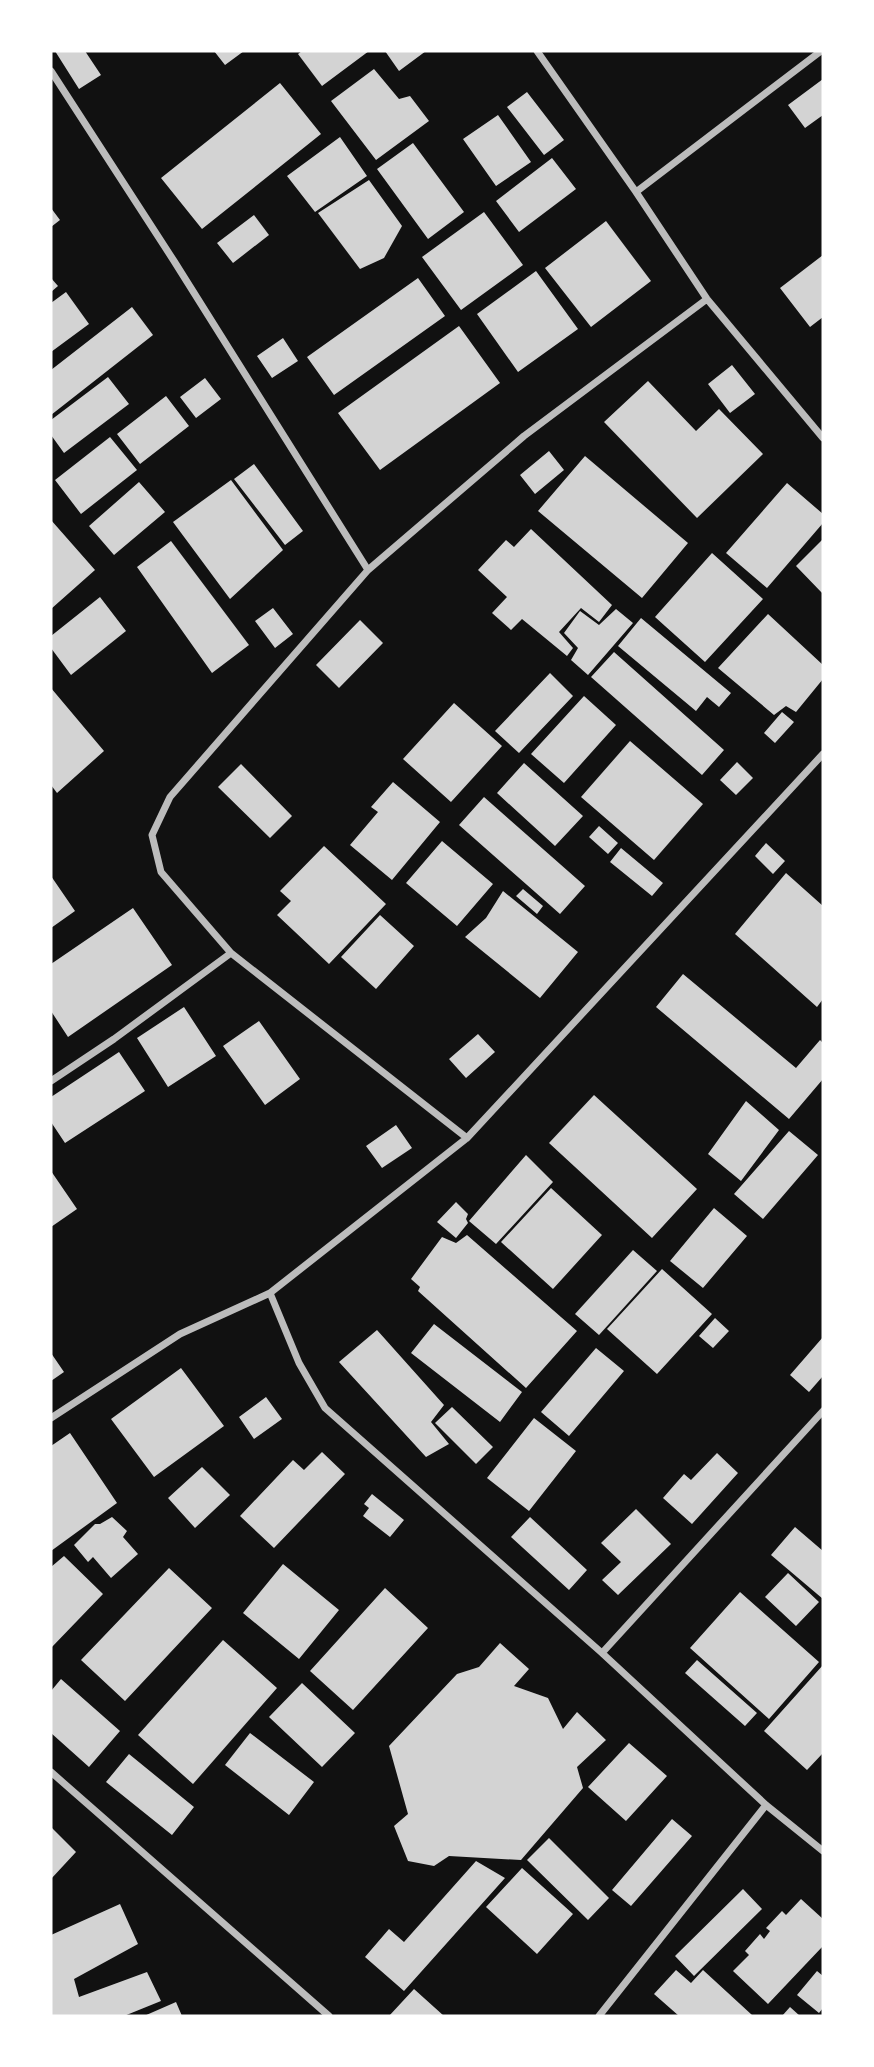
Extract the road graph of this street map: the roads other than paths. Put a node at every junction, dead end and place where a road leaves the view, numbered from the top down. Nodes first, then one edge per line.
1 (537, 51) edge
2 (821, 51) edge
3 (51, 71) edge
4 (636, 192) junction
5 (706, 299) junction
6 (823, 438) edge
7 (368, 570) junction
8 (823, 754) edge
9 (231, 953) junction
10 (51, 1081) edge
11 (467, 1138) junction
12 (270, 1293) junction
13 (823, 1410) edge
14 (51, 1419) edge
15 (602, 1653) junction
16 (51, 1772) edge
17 (766, 1805) junction
18 (823, 1851) edge
19 (329, 2016) edge
20 (599, 2016) edge

1 - 4 street
2 - 4 street
3 - 7 street
4 - 5 street
5 - 6 street
5 - 7 street
7 - 9 street
8 - 11 street
9 - 10 street
9 - 11 street
11 - 12 street
12 - 14 street
12 - 15 street
13 - 15 street
15 - 17 street
16 - 19 street
17 - 18 street
17 - 20 street

